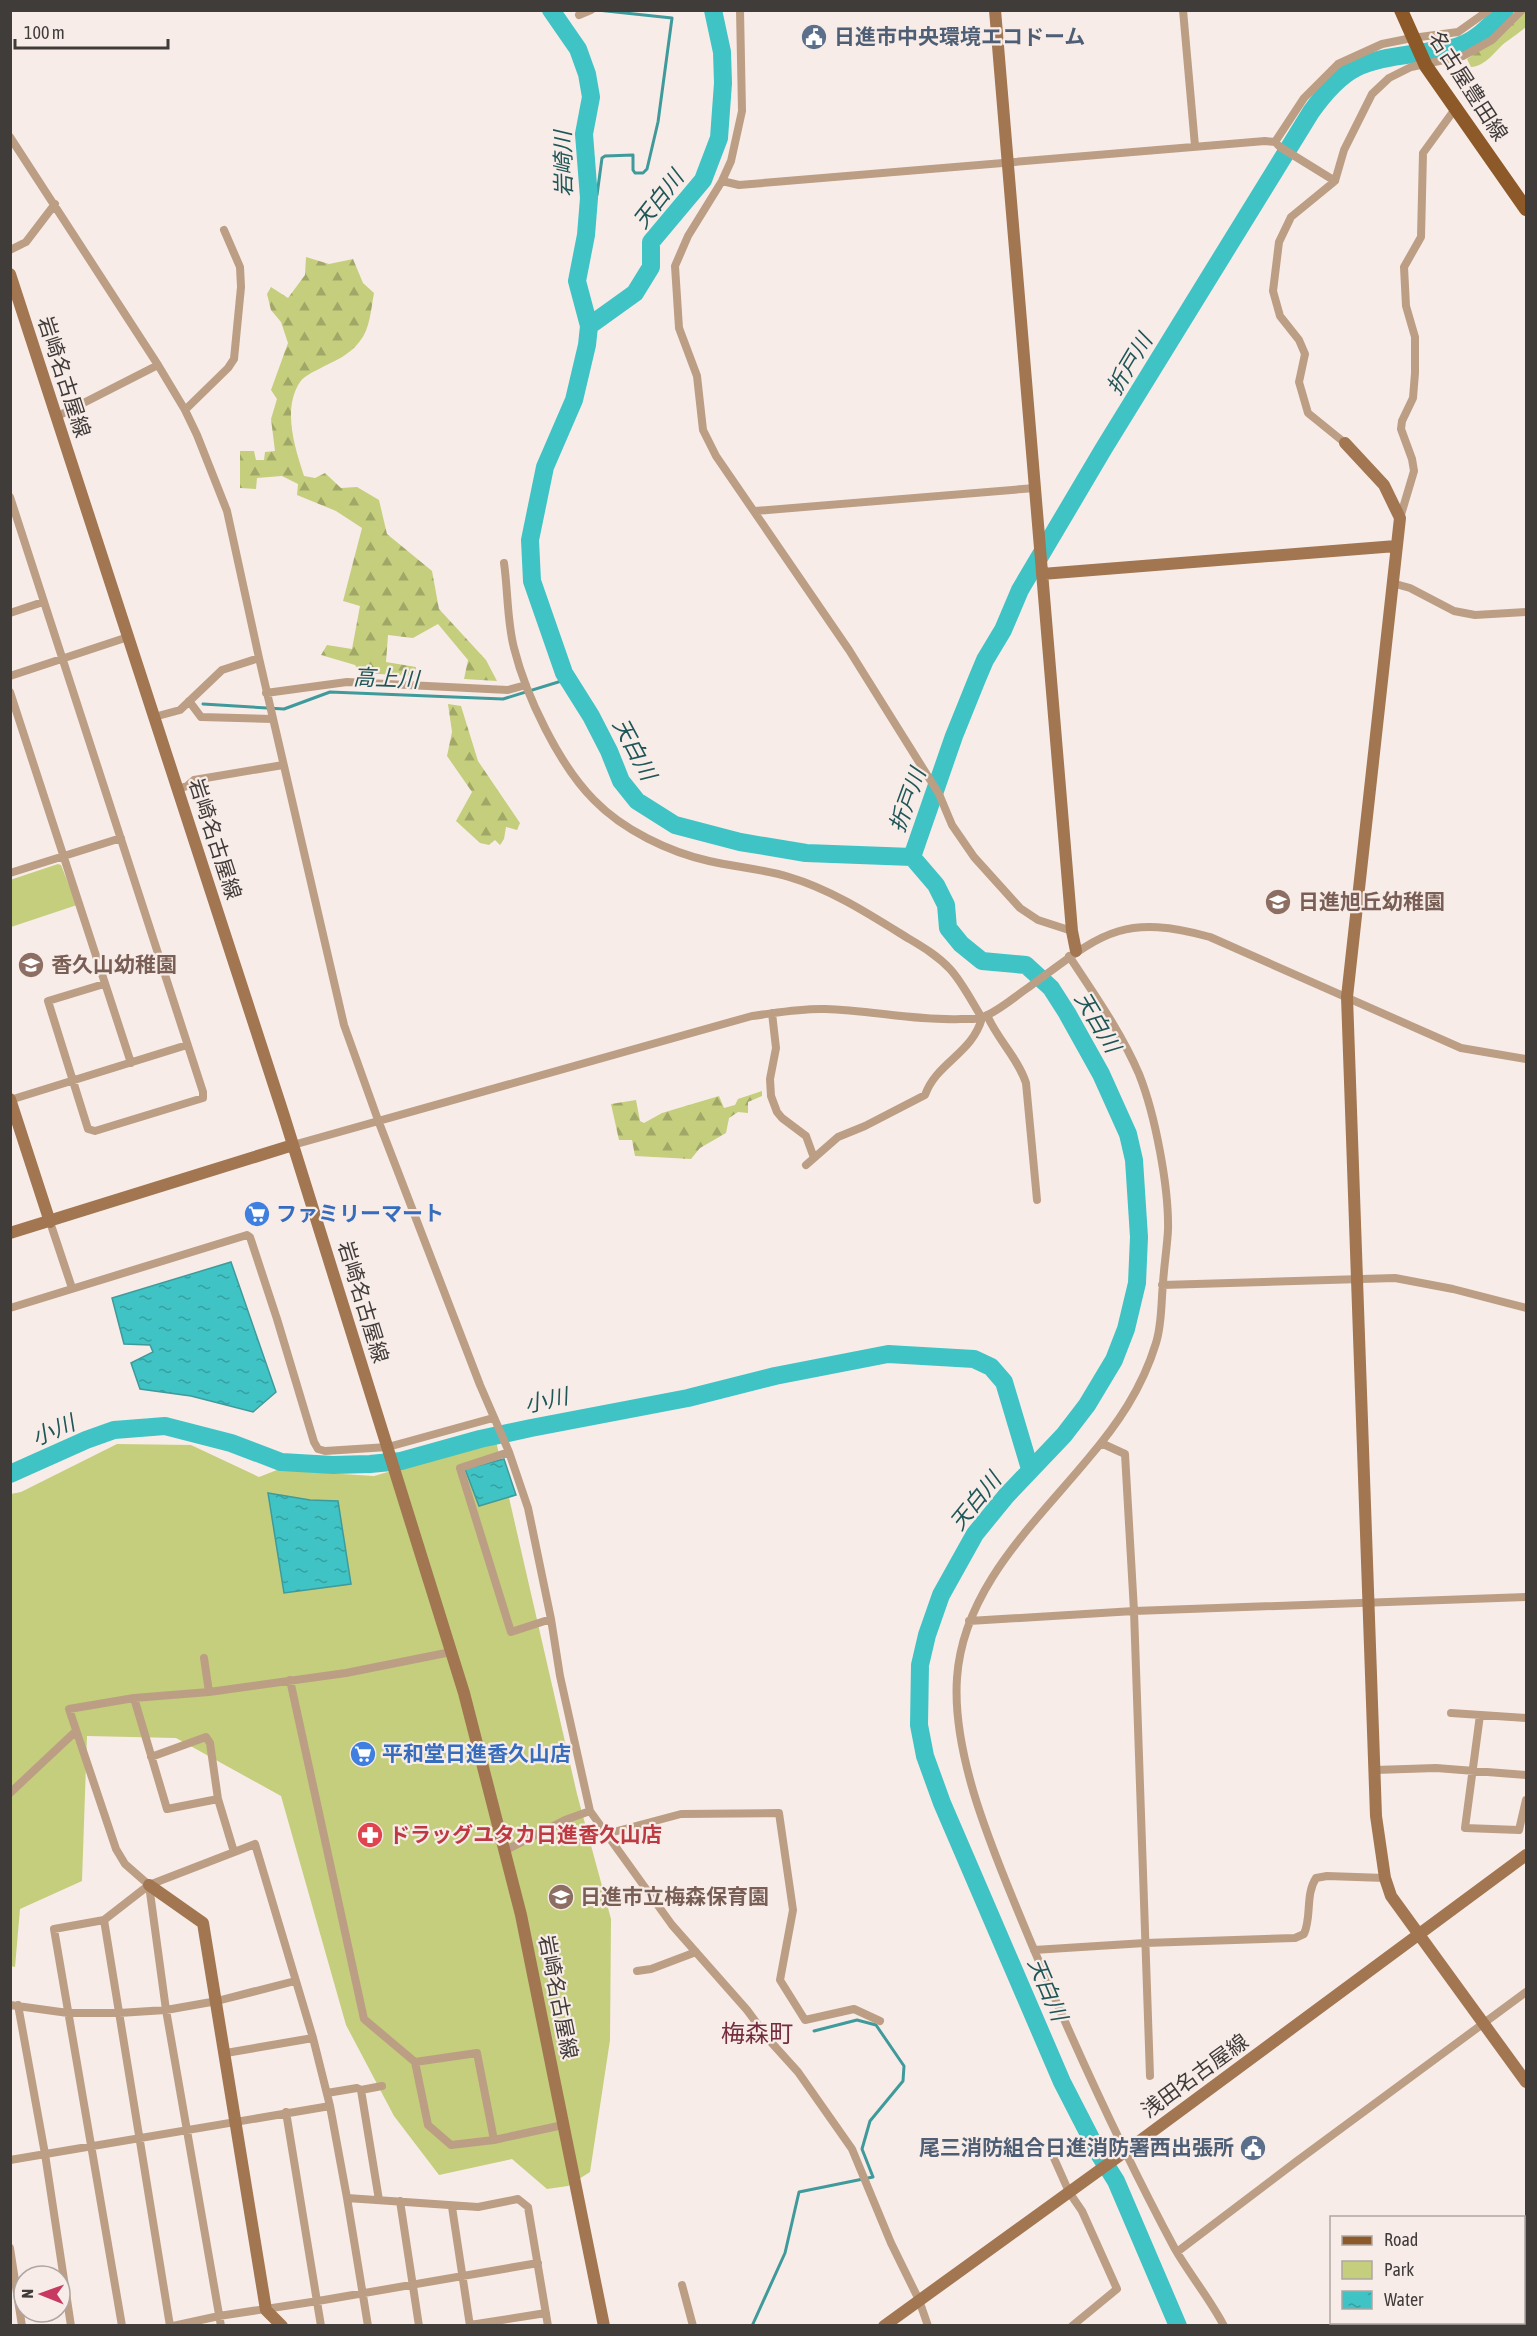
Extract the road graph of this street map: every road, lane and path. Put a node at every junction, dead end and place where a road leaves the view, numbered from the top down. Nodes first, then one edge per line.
1 (591, 10) edge
2 (740, 10) edge
3 (995, 10) edge
4 (1183, 10) edge
5 (1401, 10) edge
6 (1522, 10) edge
7 (1485, 13) edge
8 (579, 15) dead end
9 (1413, 41) junction
10 (1425, 64) junction
11 (1455, 109) junction
12 (10, 137) edge
13 (1277, 145) junction
14 (1195, 147) junction
15 (1008, 163) junction
16 (722, 181) junction
17 (1335, 181) junction
18 (56, 204) junction
19 (1527, 209) edge
20 (225, 230) dead end
21 (10, 250) edge
22 (10, 274) edge
23 (158, 365) junction
24 (185, 410) junction
25 (56, 417) junction
26 (1345, 443) joint
27 (1035, 488) junction
28 (10, 497) edge
29 (755, 511) junction
30 (1400, 518) junction
31 (1396, 546) junction
32 (504, 563) dead end
33 (1042, 574) junction
34 (1392, 583) junction
35 (44, 602) junction
36 (1527, 612) edge
37 (10, 613) edge
38 (128, 637) junction
39 (64, 658) junction
40 (259, 658) junction
41 (10, 676) edge
42 (526, 687) junction
43 (10, 692) edge
44 (266, 693) junction
45 (189, 701) junction
46 (271, 712) junction
47 (154, 717) junction
48 (283, 765) junction
49 (178, 789) junction
50 (121, 838) junction
51 (63, 856) junction
52 (10, 873) edge
53 (1072, 931) junction
54 (1073, 954) junction
55 (104, 984) junction
56 (1347, 996) junction
57 (772, 1013) junction
58 (984, 1017) junction
59 (188, 1045) junction
60 (1527, 1059) edge
61 (131, 1063) junction
62 (74, 1080) junction
63 (11, 1100) edge
64 (378, 1120) junction
65 (293, 1145) junction
66 (814, 1158) junction
67 (806, 1165) dead end
68 (1037, 1200) dead end
69 (50, 1222) junction
70 (10, 1233) edge
71 (1356, 1280) junction
72 (1162, 1285) junction
73 (72, 1288) junction
74 (10, 1308) edge
75 (1527, 1308) edge
76 (496, 1422) junction
77 (1101, 1443) junction
78 (389, 1451) junction
79 (509, 1452) junction
80 (1527, 1597) edge
81 (1369, 1604) junction
82 (1134, 1611) junction
83 (551, 1619) junction
84 (969, 1621) junction
85 (451, 1652) junction
86 (204, 1658) dead end
87 (290, 1680) junction
88 (209, 1692) junction
89 (134, 1698) junction
90 (1450, 1713) dead end
91 (1480, 1715) junction
92 (1527, 1718) edge
93 (75, 1732) junction
94 (151, 1757) junction
95 (1375, 1770) junction
96 (1473, 1771) junction
97 (1527, 1775) edge
98 (10, 1793) edge
99 (218, 1799) junction
100 (1527, 1800) edge
101 (590, 1811) junction
102 (606, 1834) junction
103 (506, 1850) junction
104 (234, 1852) junction
105 (1527, 1855) edge
106 (1385, 1878) junction
107 (149, 1885) junction
108 (104, 1920) junction
109 (1419, 1935) junction
110 (1145, 1943) junction
111 (1034, 1950) junction
112 (696, 1952) junction
113 (637, 1971) dead end
114 (295, 1981) junction
115 (1527, 1992) edge
116 (217, 2001) junction
117 (14, 2005) edge
118 (166, 2010) junction
119 (68, 2013) junction
120 (119, 2013) junction
121 (880, 2021) dead end
122 (1485, 2024) junction
123 (313, 2038) junction
124 (226, 2053) junction
125 (415, 2062) junction
126 (1150, 2076) dead end
127 (1527, 2082) edge
128 (382, 2086) dead end
129 (361, 2090) junction
130 (327, 2093) junction
131 (330, 2106) junction
132 (286, 2112) junction
133 (237, 2122) junction
134 (563, 2125) junction
135 (188, 2131) junction
136 (140, 2138) junction
137 (494, 2140) junction
138 (93, 2146) junction
139 (1126, 2151) junction
140 (45, 2154) junction
141 (1053, 2156) dead end
142 (10, 2160) edge
143 (1069, 2192) junction
144 (347, 2198) junction
145 (379, 2200) junction
146 (400, 2201) junction
147 (452, 2207) junction
148 (10, 2248) edge
149 (1177, 2252) junction
150 (538, 2263) junction
151 (463, 2276) junction
152 (412, 2284) junction
153 (682, 2285) dead end
154 (363, 2292) junction
155 (919, 2300) junction
156 (318, 2301) junction
157 (266, 2310) junction
158 (546, 2313) junction
159 (219, 2316) junction
160 (22, 2325) edge
161 (71, 2325) edge
162 (122, 2325) edge
163 (172, 2325) edge
164 (221, 2325) edge
165 (282, 2325) edge
166 (321, 2325) edge
167 (368, 2325) edge
168 (419, 2325) edge
169 (470, 2325) edge
170 (548, 2325) edge
171 (604, 2325) edge
172 (693, 2325) edge
173 (884, 2325) edge
174 (928, 2325) edge
175 (1072, 2325) edge
176 (1224, 2325) edge

1 - 8 street
2 - 16 street
3 - 15 street
4 - 14 street
5 - 9 main road, 名古屋豊田線
6 - 10 street
7 - 9 street
9 - 10 main road, 名古屋豊田線
9 - 13 street
10 - 11 main road, 名古屋豊田線
10 - 17 street
11 - 19 main road, 名古屋豊田線
11 - 30 street
12 - 18 street
13 - 14 street
13 - 17 street
14 - 15 street
15 - 16 street
15 - 27 street
16 - 29 street
17 - 26 street
18 - 21 street
18 - 23 street
20 - 24 street
22 - 25 street, 岩崎名古屋線
23 - 24 street
23 - 25 street
24 - 40 street
25 - 38 street, 岩崎名古屋線
26 - 30 street
27 - 29 street
27 - 33 street
28 - 35 street
29 - 53 street
30 - 31 street
31 - 33 street
31 - 34 street
32 - 42 street
33 - 53 street
34 - 36 street
34 - 56 street
35 - 37 street
35 - 39 street
38 - 39 street
38 - 47 street, 岩崎名古屋線
39 - 41 street
39 - 50 street
40 - 44 street
40 - 45 street
42 - 44 street
42 - 58 street
43 - 51 street
44 - 46 street
45 - 46 street
45 - 47 street
46 - 48 street
47 - 49 street, 岩崎名古屋線
48 - 49 street
48 - 64 street
49 - 65 street, 岩崎名古屋線
50 - 51 street
50 - 59 street
51 - 52 street
51 - 55 street
53 - 54 street
54 - 56 street
54 - 58 street
54 - 72 street
55 - 61 street
55 - 62 street
56 - 60 street
56 - 71 street
57 - 58 street
57 - 64 street
57 - 66 street
58 - 66 street
58 - 68 street
59 - 61 street
59 - 62 street
61 - 62 street
62 - 63 street
63 - 69 street
64 - 65 street
64 - 76 street
65 - 69 street
65 - 78 street, 岩崎名古屋線
66 - 67 street
69 - 70 street
69 - 73 street
71 - 72 street
71 - 75 street
71 - 81 street
72 - 77 street
73 - 74 street
73 - 78 street
76 - 78 street
76 - 79 street
77 - 82 street
77 - 84 street
78 - 85 street, 岩崎名古屋線
79 - 83 street
79 - 83 street
80 - 81 street
81 - 82 street
81 - 95 street
82 - 84 street
82 - 110 street
83 - 101 street
84 - 111 street
85 - 87 street
85 - 103 street, 岩崎名古屋線
86 - 88 street
87 - 88 street
87 - 125 street
88 - 89 street
89 - 93 street
89 - 94 street
90 - 91 street
91 - 92 street
91 - 96 street
93 - 98 street
93 - 107 street
94 - 99 street
94 - 99 street
95 - 96 street
95 - 106 street
96 - 97 street
96 - 100 street
99 - 104 street
101 - 102 street
101 - 103 street
102 - 112 street
102 - 121 street
103 - 134 street, 岩崎名古屋線
104 - 107 street
104 - 114 street
105 - 109 street, 浅田名古屋線
106 - 109 street
106 - 110 street
107 - 108 street
107 - 116 street
107 - 118 street
108 - 119 street
108 - 120 street
109 - 122 street
109 - 139 street, 浅田名古屋線
110 - 111 street
110 - 126 street
111 - 139 street
112 - 113 street
112 - 155 street
114 - 116 street
114 - 123 street
115 - 122 street
116 - 118 street
116 - 124 street
117 - 119 street
117 - 140 street
118 - 120 street
118 - 135 street
119 - 120 street
119 - 138 street
120 - 136 street
122 - 127 street
122 - 149 street
123 - 124 street
123 - 130 street
124 - 133 street
125 - 137 street
125 - 137 street
128 - 129 street
129 - 130 street
129 - 145 street
130 - 131 street
131 - 132 street
131 - 144 street
132 - 133 street
132 - 156 street
133 - 135 street
133 - 157 street
134 - 137 street
134 - 171 street, 岩崎名古屋線
135 - 136 street
135 - 159 street
136 - 138 street
136 - 163 street
138 - 140 street
138 - 162 street
139 - 143 street, 浅田名古屋線
139 - 149 street
140 - 142 street
140 - 161 street
141 - 143 street
143 - 155 street, 浅田名古屋線
143 - 175 street
144 - 145 street
144 - 154 street
145 - 146 street
146 - 147 street
146 - 152 street
147 - 150 street
147 - 151 street
148 - 160 street
149 - 176 street
150 - 151 street
150 - 158 street
151 - 152 street
151 - 169 street
152 - 154 street
152 - 168 street
153 - 172 street
154 - 156 street
154 - 167 street
155 - 173 street, 浅田名古屋線
155 - 174 street
156 - 157 street
156 - 166 street
157 - 159 street
157 - 165 street
158 - 169 street
158 - 170 street
159 - 163 street
159 - 164 street

